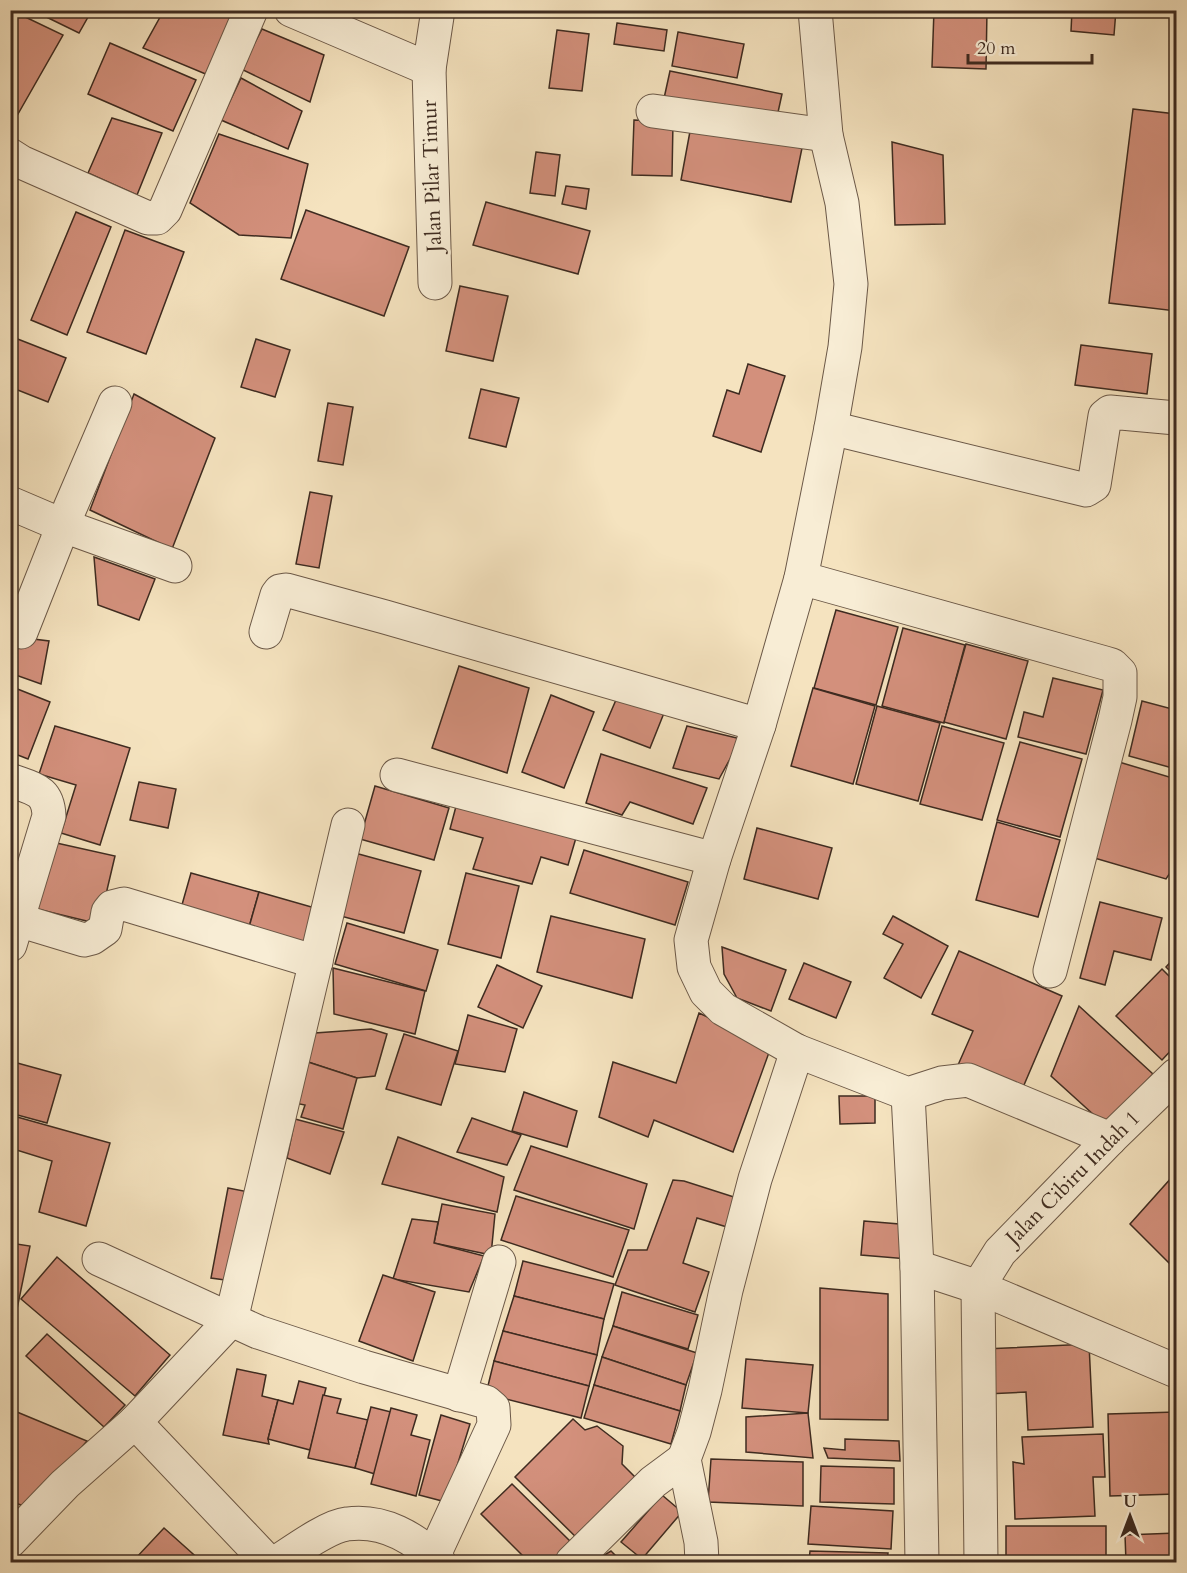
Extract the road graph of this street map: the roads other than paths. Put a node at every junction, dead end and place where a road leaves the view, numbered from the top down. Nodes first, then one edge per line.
1 (251, 10) edge
2 (291, 10) edge
3 (438, 10) edge
4 (815, 10) edge
5 (429, 69) junction
6 (653, 111) dead end
7 (826, 135) junction
8 (14, 167) edge
9 (435, 283) dead end
10 (115, 403) dead end
11 (1176, 418) edge
12 (831, 428) junction
13 (10, 503) edge
14 (63, 526) junction
15 (175, 566) dead end
16 (801, 578) junction
17 (21, 632) dead end
18 (266, 632) dead end
19 (759, 725) junction
20 (397, 775) dead end
21 (10, 780) edge
22 (348, 825) dead end
23 (714, 859) junction
24 (14, 932) edge
25 (316, 962) junction
26 (1050, 971) dead end
27 (797, 1052) junction
28 (1176, 1075) edge
29 (908, 1094) junction
30 (1110, 1139) junction
31 (99, 1258) dead end
32 (500, 1262) dead end
33 (917, 1267) junction
34 (978, 1287) junction
35 (231, 1320) junction
36 (1176, 1371) edge
37 (459, 1395) junction
38 (135, 1422) junction
39 (684, 1459) junction
40 (10, 1541) edge
41 (436, 1560) edge
42 (268, 1563) edge
43 (278, 1563) edge
44 (572, 1563) edge
45 (702, 1563) edge
46 (922, 1563) edge
47 (981, 1563) edge

1 - 8 street
2 - 5 street, Jalan Pilar Timur
3 - 5 street, Jalan Pilar Timur
4 - 7 street
5 - 9 street, Jalan Pilar Timur
6 - 7 street
7 - 12 street
10 - 14 street
11 - 12 street
12 - 16 street
13 - 14 street
14 - 15 street
14 - 17 street
16 - 19 street
16 - 26 street
18 - 19 street
19 - 23 street
20 - 23 street
21 - 24 street
22 - 25 street
23 - 27 street
24 - 25 street
25 - 35 street
27 - 29 street
27 - 39 street
28 - 30 street, Jalan Cibiru Indah 1
29 - 30 street
29 - 33 street
30 - 34 street, Jalan Cibiru Indah 1
31 - 35 street
32 - 37 street
33 - 34 street
33 - 46 street
34 - 36 street
34 - 47 street
35 - 37 street
35 - 38 street
37 - 41 street
38 - 40 street
38 - 42 street
39 - 44 street
39 - 45 street
41 - 43 street

